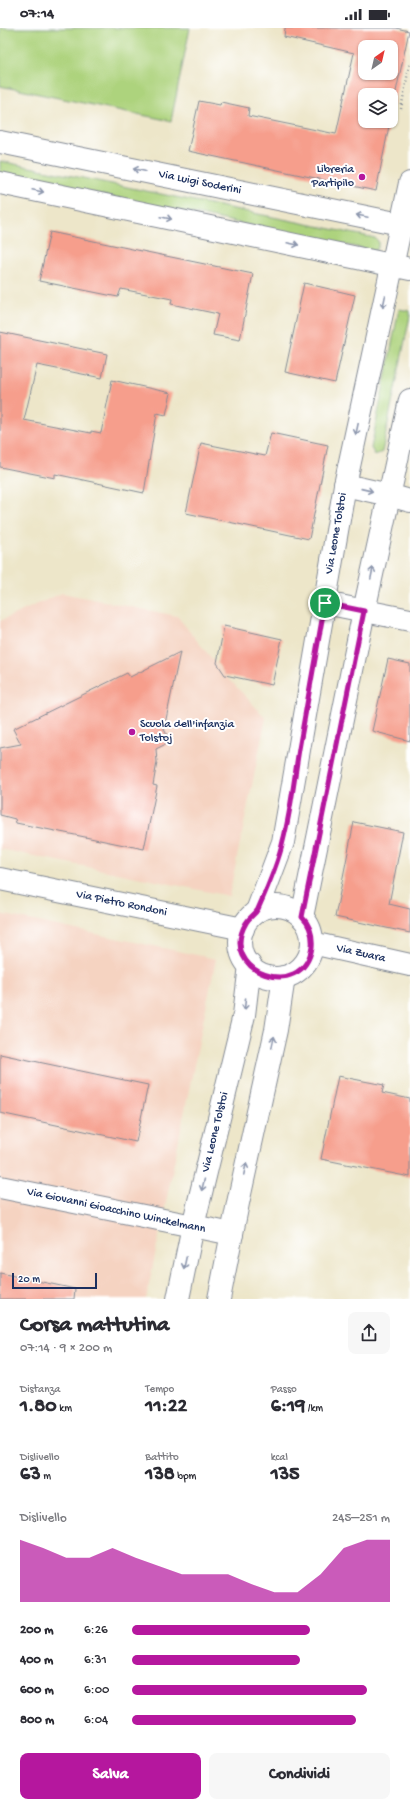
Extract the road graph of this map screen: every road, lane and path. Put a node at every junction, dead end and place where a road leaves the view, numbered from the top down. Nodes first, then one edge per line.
1 (410, 62) edge
2 (401, 109) dead end
3 (0, 142) edge
4 (0, 183) edge
5 (410, 183) edge
6 (405, 225) edge
7 (401, 266) edge
8 (410, 400) edge
9 (345, 485) junction
10 (389, 496) junction
11 (410, 501) edge
12 (325, 603) junction
13 (364, 611) junction
14 (410, 620) edge
15 (0, 879) edge
16 (257, 911) junction
17 (302, 917) junction
18 (243, 929) junction
19 (312, 944) junction
20 (410, 965) edge
21 (250, 966) junction
22 (284, 977) junction
23 (0, 1187) edge
24 (193, 1226) junction
25 (232, 1234) junction
26 (178, 1299) edge
27 (219, 1299) edge

1 - 2 path
6 -> 3 street, Via Luigi Soderini
4 -> 7 street
5 - 6 street, Via Leone Tolstoi
6 - 7 street, Via Leone Tolstoi
7 -> 9 street, Via Leone Tolstoi
8 - 10 street
9 -> 10 street
9 - 12 street, Via Leone Tolstoi
10 - 11 street
13 -> 10 street
12 - 13 street
12 - 16 street, Via Leone Tolstoi
13 - 14 street
13 - 17 street
15 - 18 street, Via Pietro Rondoni
16 - 17 street
16 - 18 street, Via Leone Tolstoi
17 - 19 street
18 - 21 street
19 - 20 street, Via Zuara
19 - 22 street
21 - 22 street
21 -> 24 street, Via Leone Tolstoi
25 -> 22 street
23 - 24 street, Via Giovanni Gioacchino Winckelmann
24 - 25 street, Via Giovanni Gioacchino Winckelmann
24 -> 26 street, Via Leone Tolstoi
25 - 27 street

